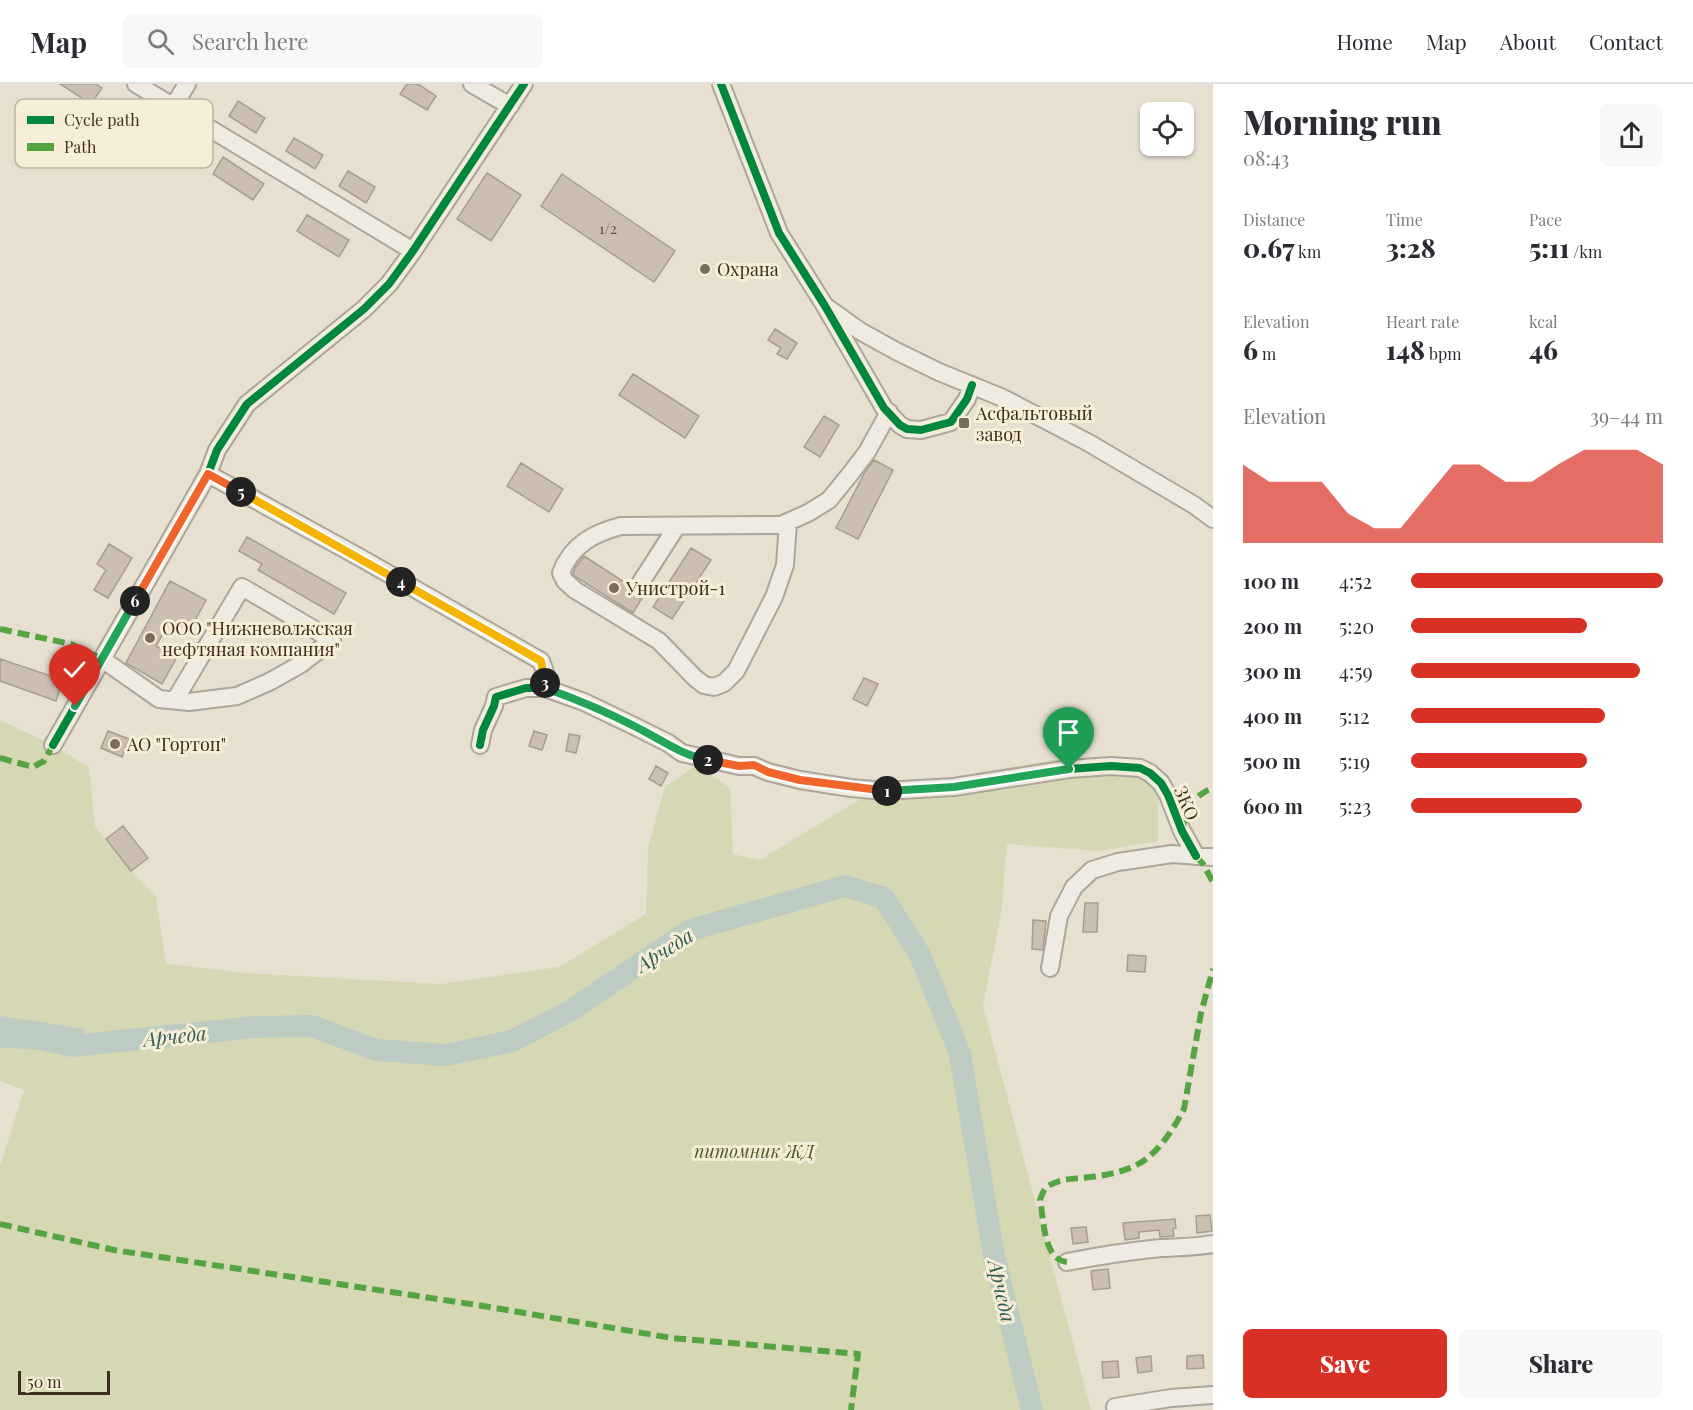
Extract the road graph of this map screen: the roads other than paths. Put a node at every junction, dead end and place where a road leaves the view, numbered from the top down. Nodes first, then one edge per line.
1 (136, 84) edge
2 (187, 84) edge
3 (472, 84) edge
4 (525, 84) edge
5 (721, 84) edge
6 (160, 99) edge
7 (178, 99) edge
8 (510, 106) junction
9 (213, 131) edge
10 (414, 251) junction
11 (825, 306) junction
12 (972, 386) junction
13 (889, 412) junction
14 (208, 474) junction
15 (1213, 519) edge
16 (788, 522) junction
17 (677, 526) junction
18 (641, 582) dead end
19 (102, 659) junction
20 (545, 688) junction
21 (175, 700) junction
22 (53, 745) dead end
23 (480, 745) dead end
24 (1196, 856) junction
25 (1213, 857) edge
26 (1050, 968) dead end
27 (1213, 1244) edge
28 (1067, 1262) dead end
29 (1213, 1395) edge
30 (1114, 1407) dead end

1 - 6 street
2 - 7 street
3 - 8 street
4 - 8 street
5 - 11 street
8 - 10 street
9 - 10 street
10 - 14 street
11 - 12 street
11 - 13 street
12 - 13 street
12 - 15 street
13 - 16 street
14 - 19 street
14 - 20 street
16 - 17 street
16 - 17 street
17 - 18 street
19 - 21 street
19 - 22 street
20 - 23 street, ЗКО
20 - 24 street, ЗКО
21 - 21 street
24 - 25 street
24 - 26 street
27 - 28 street
29 - 30 street

